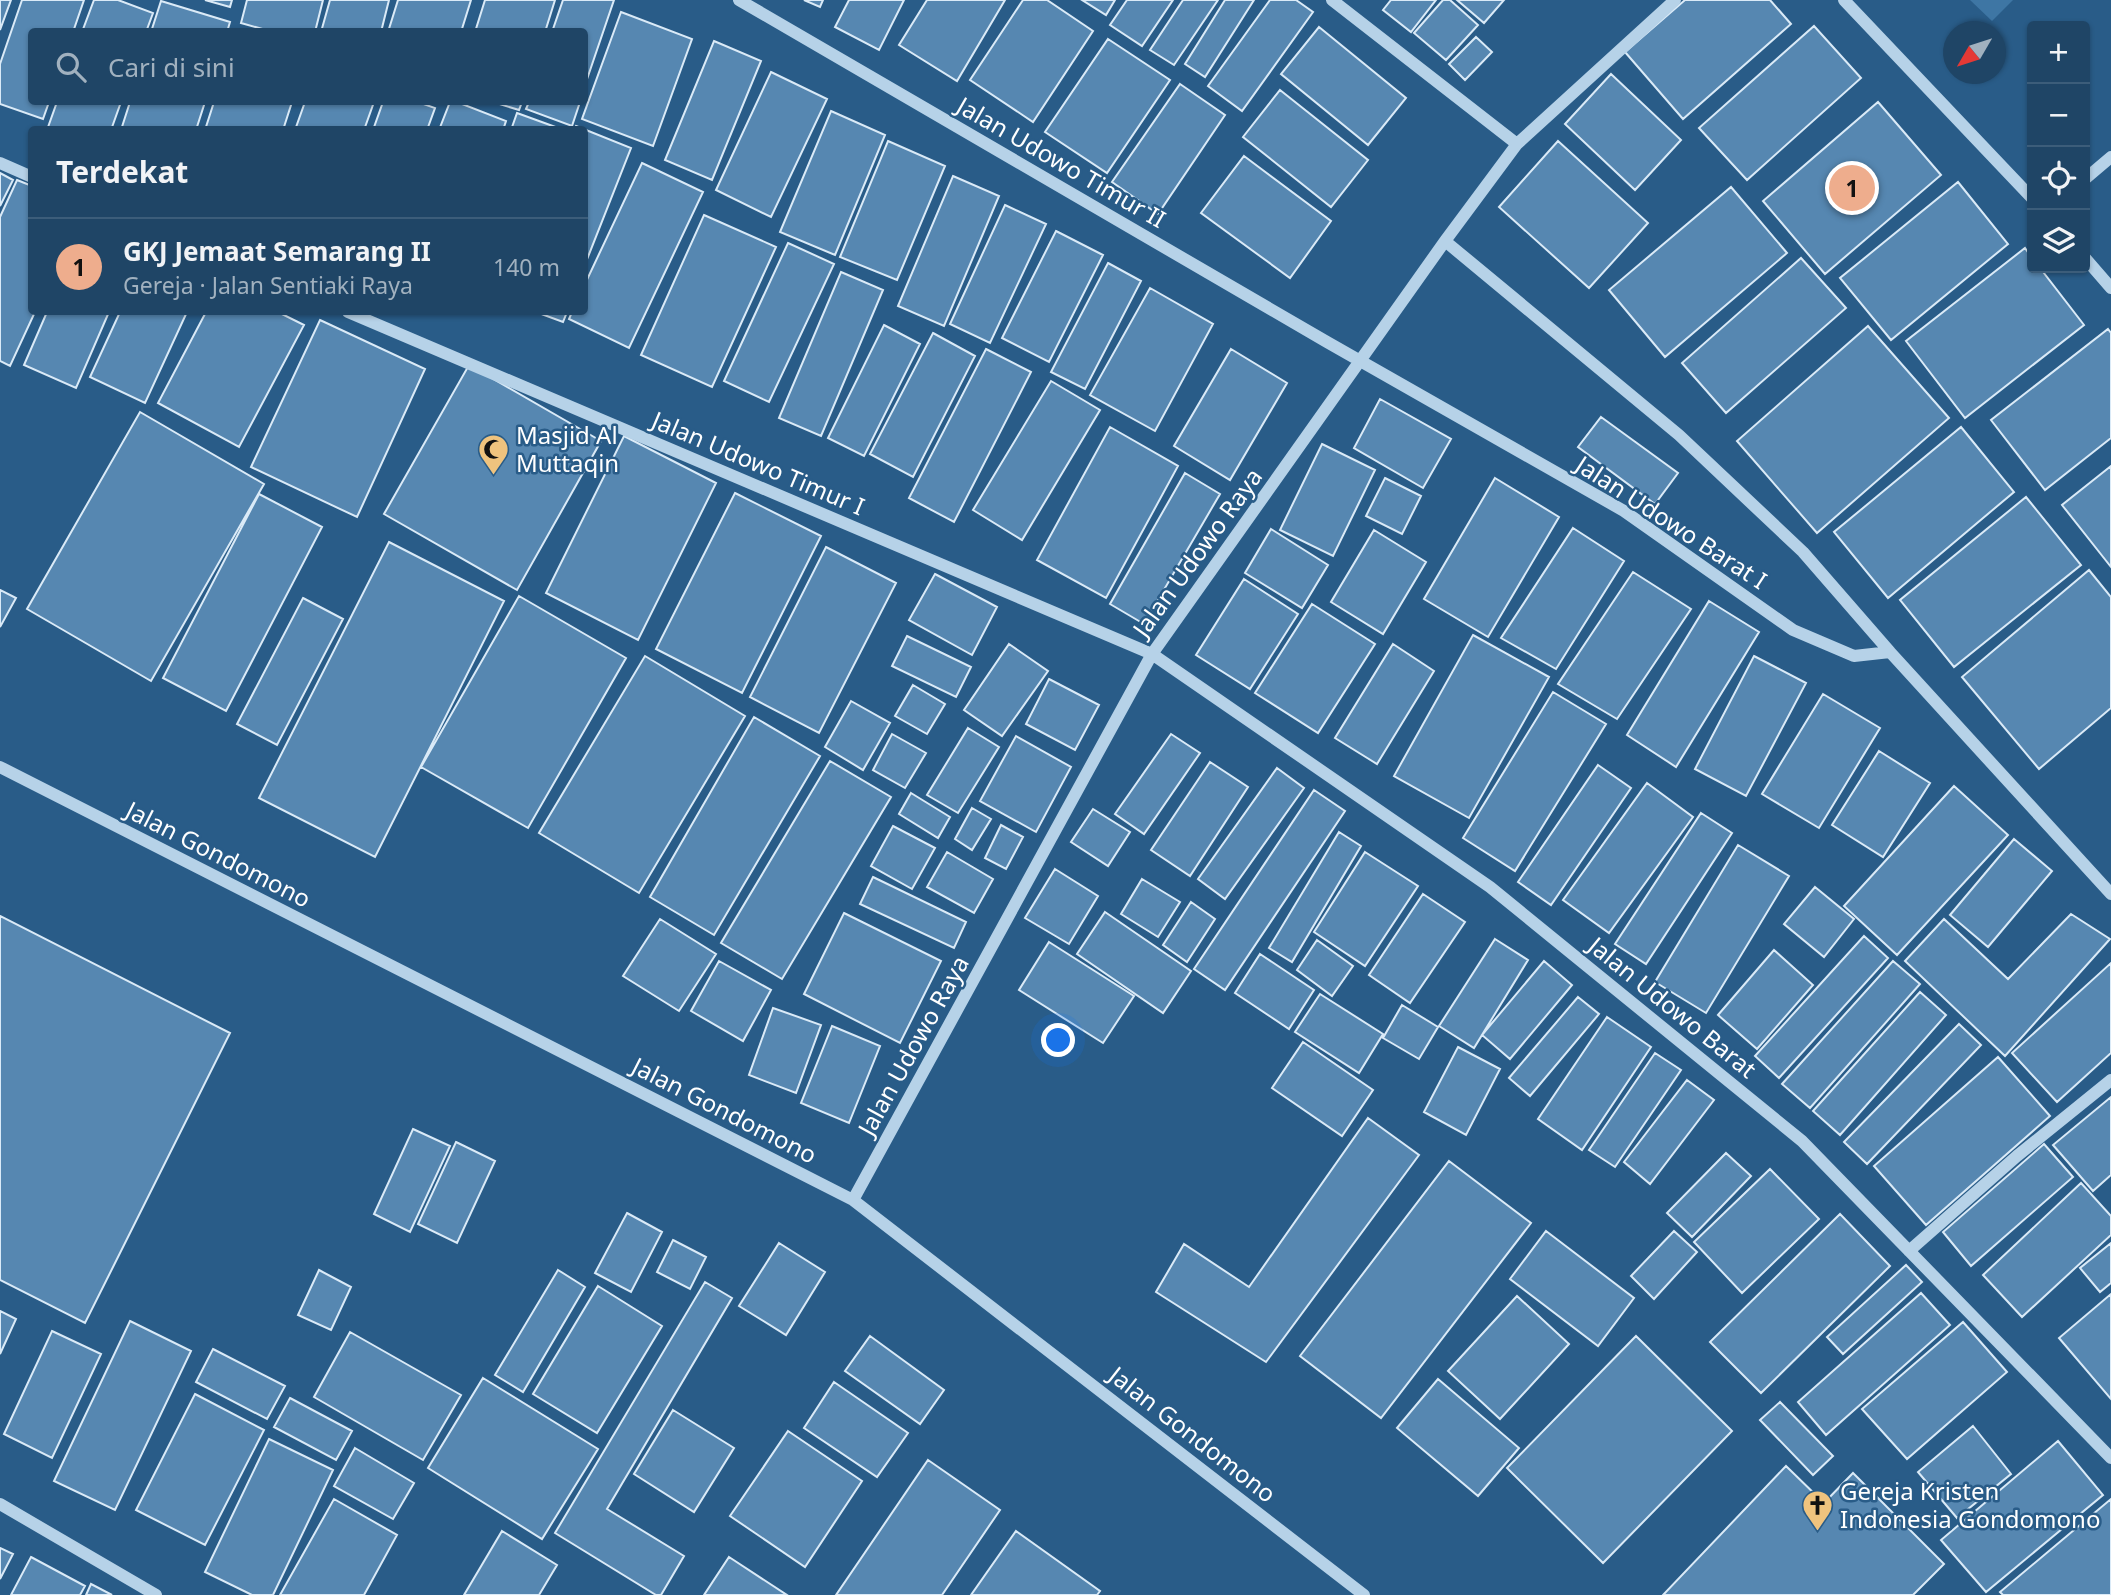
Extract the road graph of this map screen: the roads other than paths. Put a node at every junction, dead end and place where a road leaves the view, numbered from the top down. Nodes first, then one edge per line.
1 (739, 0) edge
2 (1332, 0) edge
3 (1675, 0) edge
4 (1844, 0) edge
5 (1517, 144) junction
6 (2111, 157) edge
7 (0, 163) edge
8 (28, 175) edge
9 (2090, 175) edge
10 (2027, 193) edge
11 (1445, 241) junction
12 (2090, 264) edge
13 (2111, 288) edge
14 (355, 315) edge
15 (1362, 361) junction
16 (1890, 652) junction
17 (1152, 654) junction
18 (0, 767) edge
19 (2111, 894) edge
20 (2111, 1080) edge
21 (853, 1200) junction
22 (1909, 1251) junction
23 (2111, 1458) edge
24 (0, 1504) edge
25 (156, 1595) edge
26 (1364, 1595) edge

1 - 15 street, Jalan Udowo Timur II
2 - 5 street
3 - 5 street, Jalan Udowo Raya
4 - 10 street
5 - 11 street, Jalan Udowo Raya
6 - 9 street
7 - 8 street
11 - 15 street, Jalan Udowo Raya
11 - 16 street, Jalan Udowo Barat I
12 - 13 street
14 - 17 street, Jalan Udowo Timur I
15 - 16 street, Jalan Udowo Barat I
15 - 17 street, Jalan Udowo Raya
16 - 19 street, Jalan Udowo Barat I
17 - 21 street, Jalan Udowo Raya
17 - 22 street, Jalan Udowo Barat
18 - 21 street, Jalan Gondomono
20 - 22 street
21 - 26 street, Jalan Gondomono
22 - 23 street, Jalan Udowo Barat
24 - 25 street

